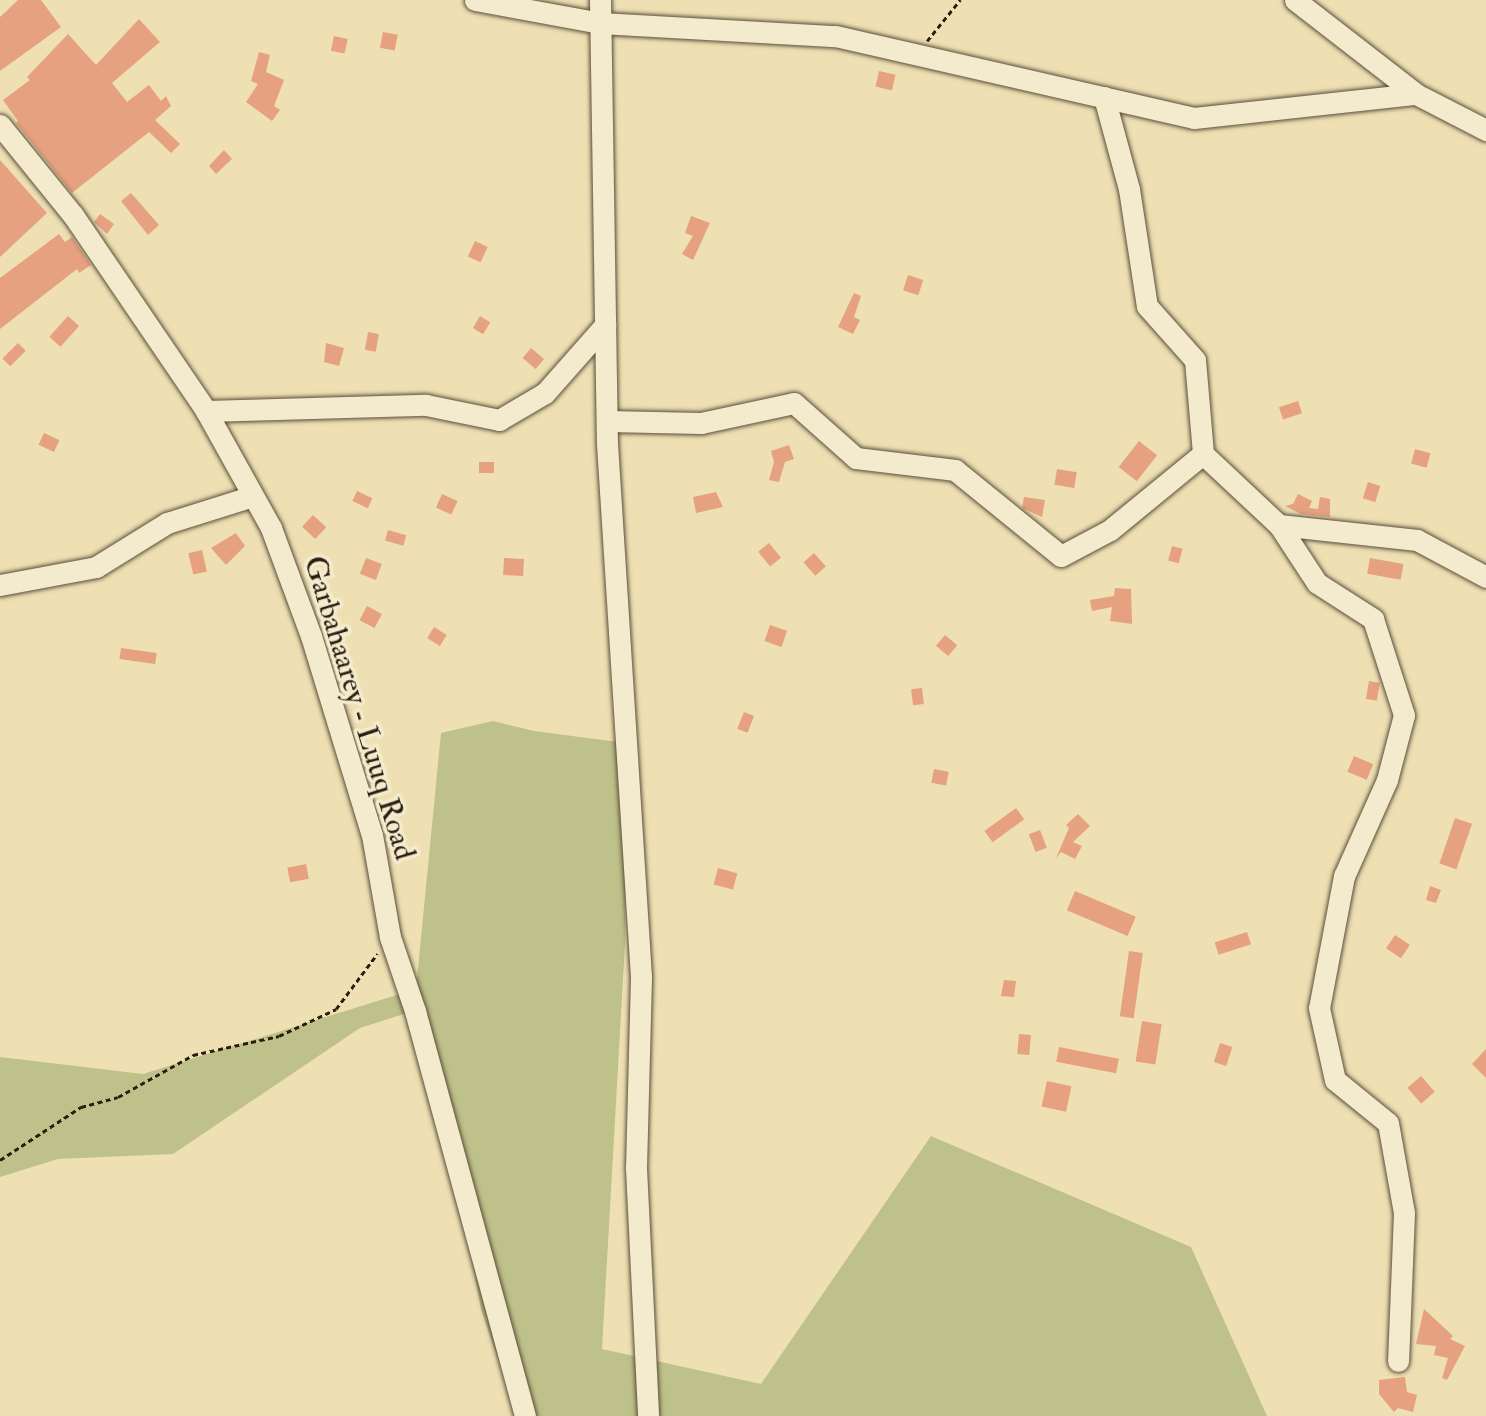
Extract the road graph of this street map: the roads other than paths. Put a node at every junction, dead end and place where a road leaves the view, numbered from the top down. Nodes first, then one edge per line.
1 (475, 0) edge
2 (600, 0) edge
3 (1295, 0) edge
4 (600, 23) junction
5 (1416, 94) junction
6 (1104, 97) junction
7 (0, 125) edge
8 (1486, 130) edge
9 (605, 325) junction
10 (206, 411) junction
11 (607, 421) junction
12 (1203, 454) junction
13 (253, 496) junction
14 (1279, 525) junction
15 (1486, 577) edge
16 (0, 585) edge
17 (1398, 1361) dead end
18 (525, 1416) edge
19 (648, 1416) edge

1 - 4 street
2 - 4 street
3 - 5 street
4 - 6 street
4 - 9 street
5 - 6 street
5 - 8 street
6 - 12 street
7 - 10 street, Garbahaarey - Luuq Road
9 - 10 street
9 - 11 street
10 - 13 street, Garbahaarey - Luuq Road
11 - 12 street
11 - 19 street
12 - 14 street
13 - 16 street
13 - 18 street, Garbahaarey - Luuq Road
14 - 15 street
14 - 17 street

